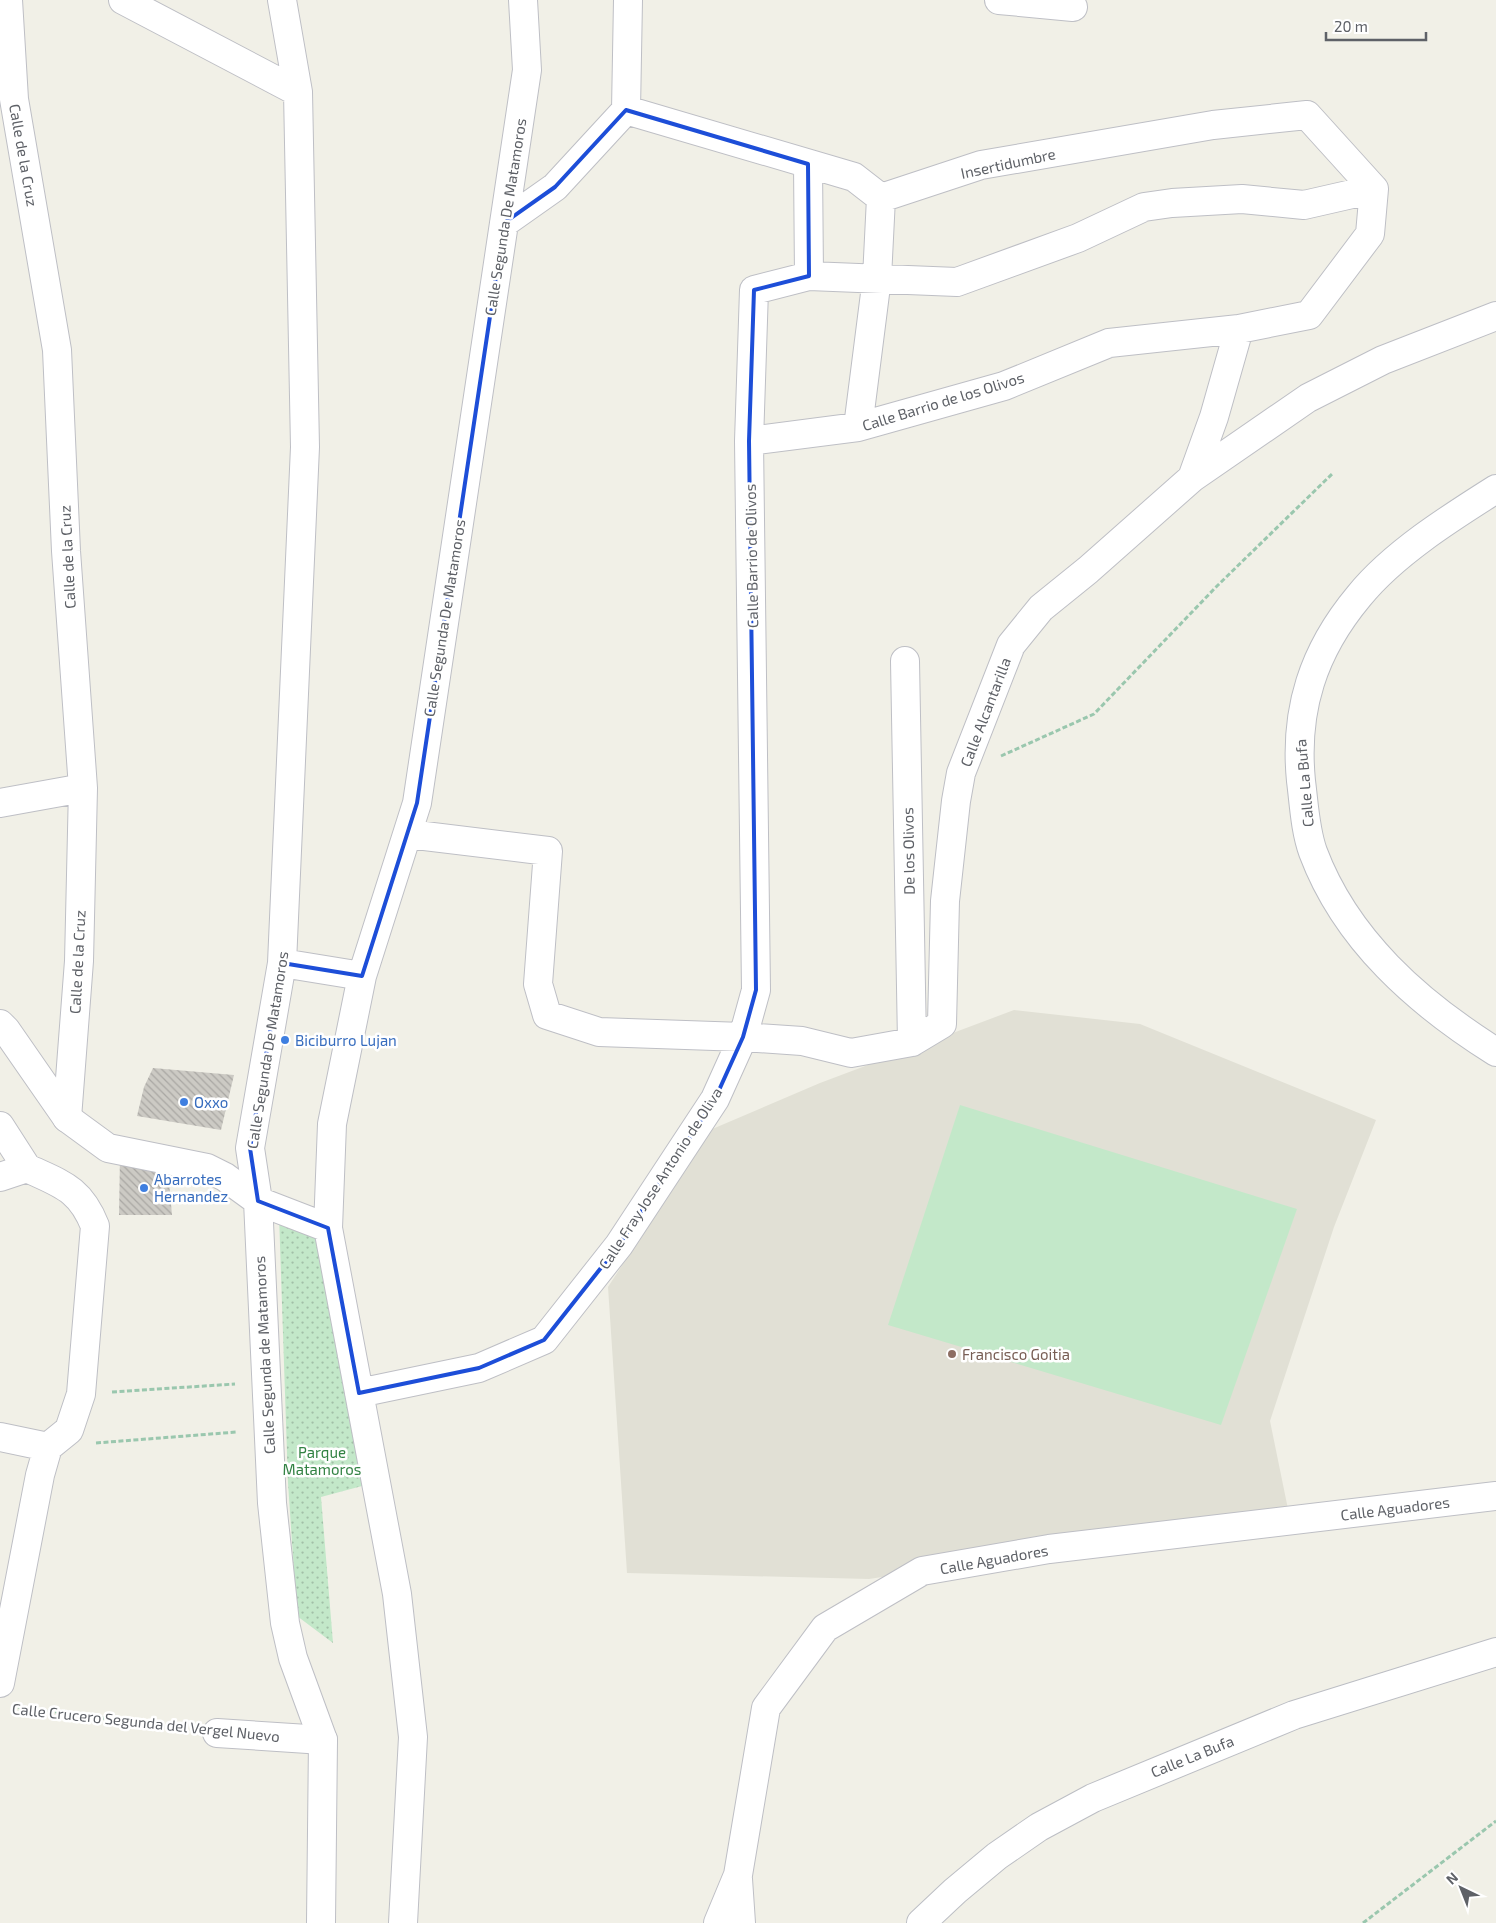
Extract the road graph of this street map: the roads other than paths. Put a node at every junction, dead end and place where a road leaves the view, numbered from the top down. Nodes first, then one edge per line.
1 (8, 0) edge
2 (123, 0) edge
3 (282, 0) edge
4 (524, 0) edge
5 (628, 0) edge
6 (1000, 0) edge
7 (1073, 7) dead end
8 (298, 92) junction
9 (626, 110) junction
10 (808, 164) junction
11 (1374, 189) junction
12 (881, 198) junction
13 (504, 222) junction
14 (809, 276) junction
15 (877, 278) junction
16 (1496, 316) edge
17 (1239, 329) junction
18 (858, 428) junction
19 (750, 441) junction
20 (1192, 478) junction
21 (1496, 489) edge
22 (905, 661) dead end
23 (83, 788) junction
24 (0, 803) edge
25 (408, 834) junction
26 (282, 963) junction
27 (362, 976) junction
28 (756, 990) joint
29 (0, 1024) edge
30 (743, 1037) junction
31 (912, 1042) junction
32 (1496, 1052) edge
33 (67, 1118) junction
34 (0, 1126) edge
35 (27, 1168) junction
36 (0, 1176) edge
37 (258, 1201) junction
38 (328, 1228) junction
39 (360, 1393) junction
40 (0, 1437) edge
41 (48, 1447) junction
42 (1496, 1496) edge
43 (1496, 1652) edge
44 (5, 1695) edge
45 (217, 1733) road end
46 (323, 1740) junction
47 (738, 1875) junction
48 (321, 1923) edge
49 (403, 1923) edge
50 (718, 1923) edge
51 (741, 1923) edge
52 (922, 1923) edge

1 - 23 street, Calle de la Cruz
2 - 8 street
3 - 8 street, Calle Segunda De Matamoros
4 - 13 street, Calle Segunda De Matamoros
5 - 9 street
6 - 7 street
8 - 26 street, Calle Segunda De Matamoros
9 - 10 street
9 - 13 street
10 - 12 street
10 - 14 street
11 - 12 street, Insertidumbre
11 - 15 street
11 - 17 street, Calle Barrio de los Olivos
12 - 15 street
13 - 25 street, Calle Segunda De Matamoros
14 - 15 street
14 - 19 street, Calle Barrio de Olivos
15 - 18 street
16 - 20 street, Calle Alcantarilla
17 - 18 street, Calle Barrio de los Olivos
17 - 20 street
18 - 19 street, Calle Barrio de los Olivos
19 - 28 street, Calle Barrio de Olivos
20 - 31 street, Calle Alcantarilla
21 - 32 street, Calle La Bufa
22 - 31 street, De los Olivos
23 - 24 street
23 - 33 street, Calle de la Cruz
25 - 27 street, Calle Segunda De Matamoros
25 - 30 street
26 - 27 street
26 - 37 street, Calle Segunda De Matamoros
27 - 38 street, Calle Segunda De Matamoros
28 - 30 street, Calle Fray Jose Antonio de Oliva
29 - 33 street
30 - 31 street
30 - 39 street, Calle Fray Jose Antonio de Oliva
33 - 37 street
34 - 35 street
35 - 36 street
35 - 41 street
37 - 38 street
37 - 46 street, Calle Segunda de Matamoros
38 - 39 street
39 - 49 street
40 - 41 street
41 - 44 street
42 - 47 street, Calle Aguadores
43 - 52 street, Calle La Bufa
45 - 46 street, Calle Crucero Segunda del Vergel Nuevo
46 - 48 street, Calle Segunda de Matamoros
47 - 50 street, Calle Aguadores
47 - 51 street

